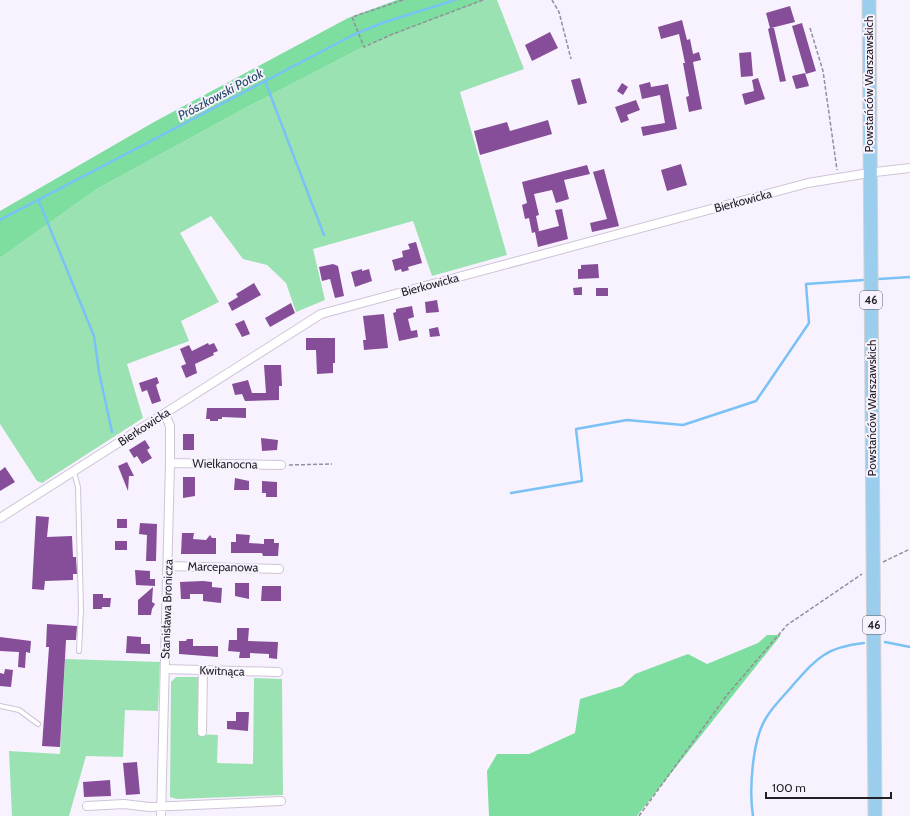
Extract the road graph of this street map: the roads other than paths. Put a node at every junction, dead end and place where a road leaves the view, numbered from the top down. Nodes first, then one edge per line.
1 (869, 0) edge
2 (910, 168) edge
3 (870, 173) junction
4 (165, 414) junction
5 (170, 463) junction
6 (281, 465) road end
7 (74, 472) junction
8 (0, 518) edge
9 (168, 566) junction
10 (279, 569) dead end
11 (79, 652) dead end
12 (165, 669) junction
13 (203, 670) junction
14 (278, 672) dead end
15 (0, 706) edge
16 (38, 724) dead end
17 (202, 732) dead end
18 (282, 801) dead end
19 (87, 806) dead end
20 (162, 806) junction
21 (161, 816) edge
22 (875, 816) edge

1 - 3 main road, Powstańców Warszawskich / 46
2 - 3 street, Bierkowicka
3 - 4 street, Bierkowicka
3 - 22 main road, Powstańców Warszawskich / 46
4 - 5 street, Stanisława Bronicza
4 - 7 street, Bierkowicka
5 - 6 street, Wielkanocna
5 - 9 street, Stanisława Bronicza
7 - 8 street, Bierkowicka
7 - 11 lane
9 - 10 street, Marcepanowa
9 - 12 street, Stanisława Bronicza
12 - 13 street, Kwitnąca
12 - 20 street, Stanisława Bronicza
13 - 14 street, Kwitnąca
13 - 17 street
15 - 16 lane
18 - 20 street
19 - 20 street
20 - 21 street, Stanisława Bronicza

